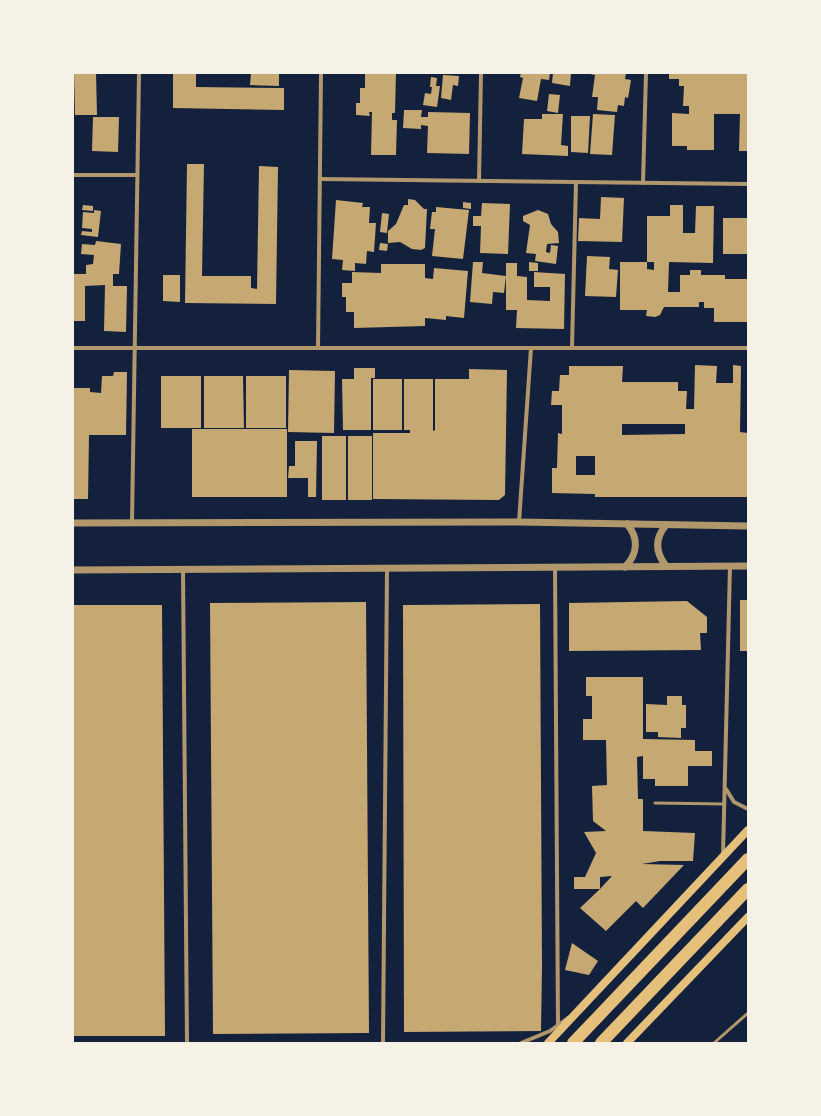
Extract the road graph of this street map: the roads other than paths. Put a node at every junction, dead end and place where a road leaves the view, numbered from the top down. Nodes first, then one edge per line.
1 (139, 73) edge
2 (321, 73) edge
3 (481, 73) edge
4 (646, 73) edge
5 (73, 175) edge
6 (137, 175) junction
7 (320, 179) junction
8 (479, 181) junction
9 (576, 182) junction
10 (643, 183) junction
11 (748, 184) edge
12 (73, 348) edge
13 (134, 348) junction
14 (318, 348) junction
15 (531, 348) junction
16 (572, 348) junction
17 (748, 348) edge
18 (518, 522) junction
19 (73, 523) edge
20 (132, 523) junction
21 (628, 524) junction
22 (666, 524) junction
23 (748, 526) edge
24 (666, 566) junction
25 (730, 566) junction
26 (748, 566) edge
27 (555, 567) junction
28 (625, 567) junction
29 (387, 568) junction
30 (183, 569) junction
31 (73, 570) edge
32 (725, 786) junction
33 (655, 803) dead end
34 (724, 804) junction
35 (748, 809) edge
36 (748, 830) edge
37 (723, 855) junction
38 (748, 859) edge
39 (748, 889) edge
40 (748, 917) edge
41 (578, 1010) junction
42 (748, 1013) edge
43 (558, 1025) junction
44 (187, 1043) edge
45 (383, 1043) edge
46 (521, 1043) edge
47 (548, 1043) edge
48 (573, 1043) edge
49 (600, 1043) edge
50 (627, 1043) edge
51 (714, 1043) edge

1 - 6 street
2 - 7 street
3 - 8 street
4 - 10 street
5 - 6 street
6 - 13 street
7 - 8 street
7 - 14 street
8 - 9 street
9 - 10 street
9 - 16 street
10 - 11 street
12 - 13 street
13 - 14 street
13 - 20 street
14 - 15 street
15 - 16 street
15 - 18 street
16 - 17 street
18 - 20 street
18 - 21 street
19 - 20 street
21 - 22 street
21 - 28 street
22 - 23 street
22 - 24 street
24 - 25 street
24 - 28 street
25 - 26 street
25 - 32 street
27 - 28 street
27 - 29 street
27 - 43 street
29 - 30 street
29 - 45 street
30 - 31 street
30 - 44 street
32 - 34 street
32 - 35 street
33 - 34 lane
34 - 37 street
36 - 37 main road
37 - 41 main road
38 - 48 highway
39 - 49 highway
40 - 50 main road
41 - 43 street
41 - 47 main road
42 - 51 lane
43 - 46 street

